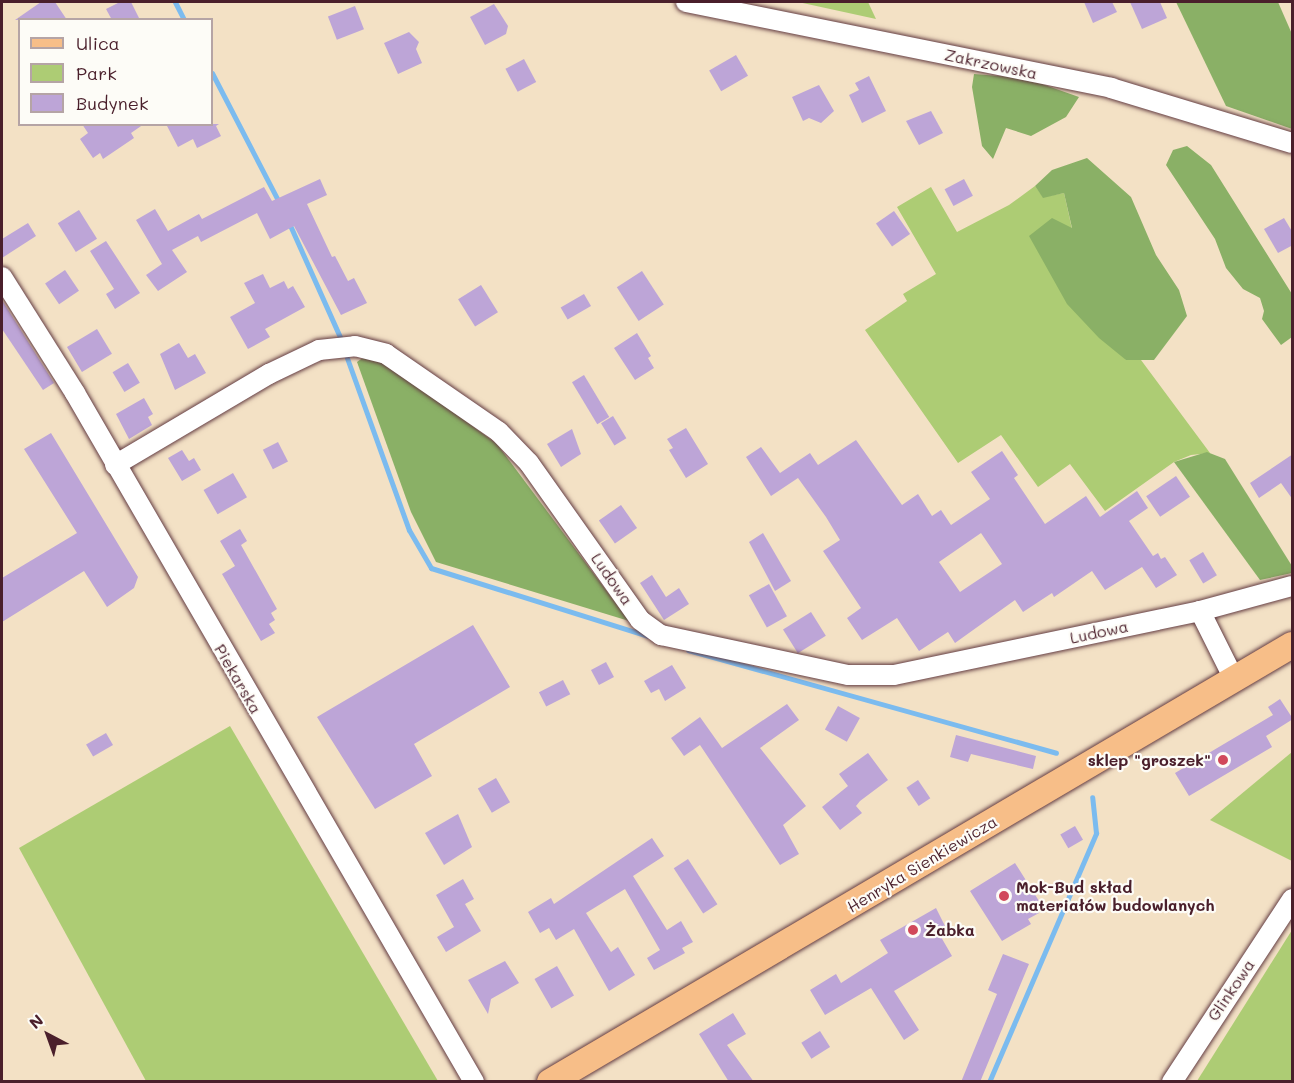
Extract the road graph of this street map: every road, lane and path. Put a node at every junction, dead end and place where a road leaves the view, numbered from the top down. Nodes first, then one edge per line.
1 (686, 2) edge
2 (1293, 143) edge
3 (2, 277) edge
4 (115, 465) junction
5 (1293, 586) edge
6 (1200, 610) junction
7 (1293, 645) edge
8 (1234, 679) junction
9 (1293, 899) edge
10 (474, 1082) edge
11 (550, 1082) edge
12 (1172, 1082) edge

1 - 2 street, Zakrzowska
3 - 4 street, Piekarska
4 - 6 street, Ludowa
4 - 10 street, Piekarska
5 - 6 street, Ludowa
6 - 8 street
7 - 8 main road, Henryka Sienkiewicza
8 - 11 main road, Henryka Sienkiewicza
9 - 12 street, Glinkowa

